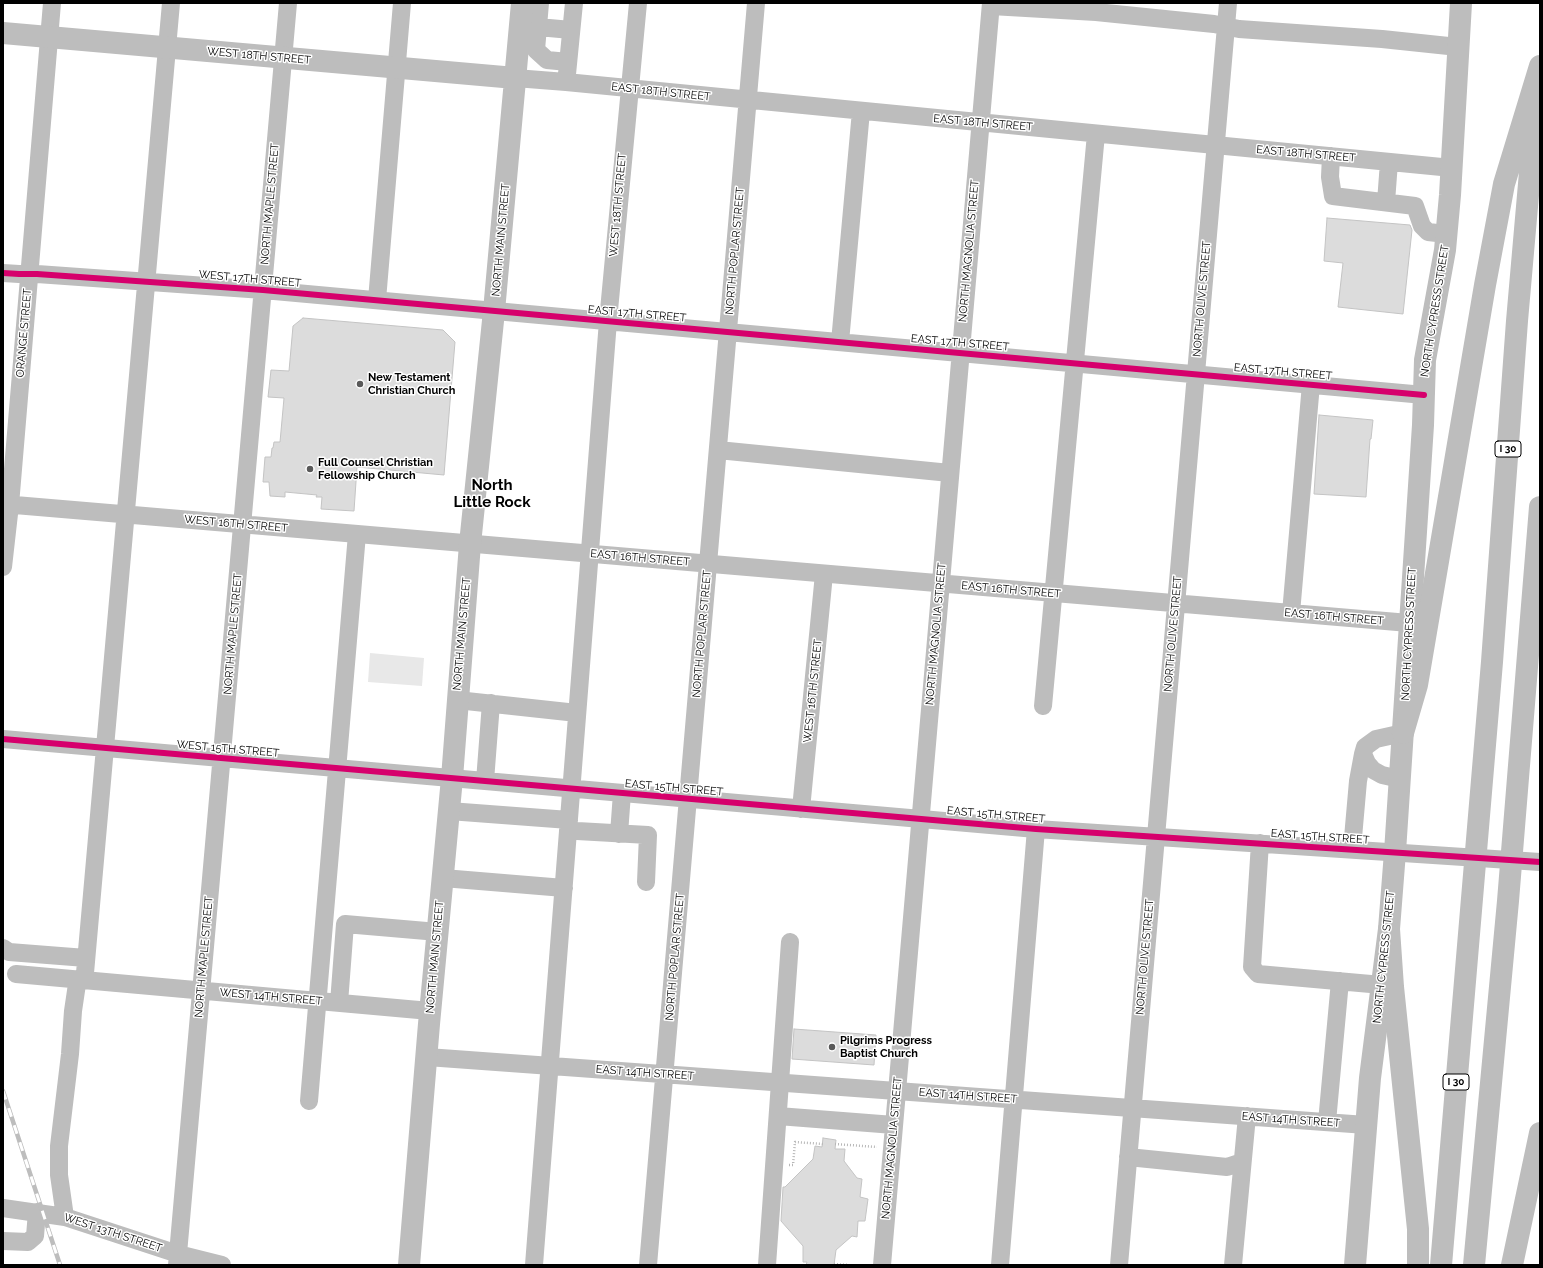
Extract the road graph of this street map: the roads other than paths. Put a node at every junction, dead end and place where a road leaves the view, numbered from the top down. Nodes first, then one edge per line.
1 (52, 3) edge
2 (171, 3) edge
3 (288, 3) edge
4 (402, 3) edge
5 (522, 3) edge
6 (540, 3) edge
7 (574, 3) edge
8 (638, 3) edge
9 (756, 3) edge
10 (1228, 3) edge
11 (1461, 3) edge
12 (991, 4) edge
13 (1226, 26) junction
14 (529, 27) junction
15 (571, 30) junction
16 (3, 32) edge
17 (49, 37) junction
18 (167, 47) junction
19 (1458, 47) junction
20 (283, 58) junction
21 (568, 62) junction
22 (1540, 66) edge
23 (396, 68) junction
24 (515, 78) junction
25 (566, 82) junction
26 (1540, 83) edge
27 (629, 89) junction
28 (748, 101) junction
29 (861, 111) junction
30 (980, 123) junction
31 (1096, 134) junction
32 (1215, 145) junction
33 (1331, 156) junction
34 (1389, 162) junction
35 (1452, 168) junction
36 (1386, 202) junction
37 (1446, 234) junction
38 (3, 273) edge
39 (29, 274) junction
40 (146, 281) junction
41 (263, 290) junction
42 (377, 300) junction
43 (494, 311) junction
44 (608, 321) junction
45 (728, 332) junction
46 (840, 342) junction
47 (961, 353) junction
48 (1075, 363) junction
49 (1196, 374) junction
50 (1311, 384) junction
51 (1424, 394) junction
52 (718, 450) junction
53 (950, 473) junction
54 (6, 505) edge
55 (1540, 507) edge
56 (125, 515) junction
57 (242, 525) junction
58 (357, 534) junction
59 (470, 544) junction
60 (590, 554) junction
61 (708, 564) junction
62 (3, 567) edge
63 (824, 574) junction
64 (941, 584) junction
65 (1053, 593) junction
66 (1176, 604) junction
67 (1291, 613) junction
68 (1409, 623) junction
69 (457, 700) junction
70 (491, 703) junction
71 (1043, 706) dead end
72 (577, 713) junction
73 (1403, 733) junction
74 (3, 739) edge
75 (105, 748) junction
76 (1363, 754) junction
77 (222, 758) junction
78 (337, 768) junction
79 (452, 778) junction
80 (1400, 779) junction
81 (485, 781) junction
82 (571, 789) junction
83 (622, 793) junction
84 (688, 799) junction
85 (801, 809) junction
86 (449, 811) junction
87 (920, 819) junction
88 (573, 825) junction
89 (1036, 829) junction
90 (619, 834) junction
91 (1156, 836) junction
92 (1260, 843) junction
93 (1352, 849) junction
94 (1395, 852) junction
95 (1540, 862) edge
96 (443, 878) junction
97 (646, 882) dead end
98 (564, 888) junction
99 (1388, 930) junction
100 (438, 932) junction
101 (790, 942) dead end
102 (3, 948) edge
103 (50, 955) junction
104 (86, 958) junction
105 (16, 974) dead end
106 (56, 978) junction
107 (79, 980) junction
108 (1340, 981) junction
109 (1382, 985) junction
110 (201, 991) junction
111 (318, 1001) junction
112 (339, 1003) junction
113 (430, 1011) junction
114 (427, 1057) junction
115 (550, 1066) junction
116 (665, 1074) junction
117 (780, 1083) junction
118 (897, 1091) junction
119 (1014, 1100) junction
120 (309, 1101) dead end
121 (1132, 1108) junction
122 (778, 1116) junction
123 (1246, 1116) junction
124 (1327, 1122) junction
125 (894, 1125) junction
126 (1366, 1125) junction
127 (1540, 1133) edge
128 (1128, 1157) junction
129 (1242, 1162) junction
130 (3, 1208) edge
131 (37, 1212) junction
132 (65, 1217) junction
133 (3, 1241) edge
134 (178, 1259) edge
135 (222, 1265) edge
136 (409, 1265) edge
137 (534, 1265) edge
138 (648, 1265) edge
139 (768, 1265) edge
140 (882, 1265) edge
141 (1000, 1265) edge
142 (1119, 1265) edge
143 (1233, 1265) edge
144 (1355, 1265) edge
145 (1418, 1265) edge
146 (1441, 1265) edge
147 (1474, 1265) edge
148 (1512, 1265) edge

1 - 17 street, ORANGE STREET
2 - 18 street
3 - 20 street, NORTH MAPLE STREET
4 - 23 street
5 - 14 main road, NORTH MAIN STREET
6 - 14 street
7 - 15 street
8 - 27 street, WEST 18TH STREET
9 - 28 street, NORTH POPLAR STREET
10 - 13 street, NORTH OLIVE STREET
11 - 19 main road, NORTH CYPRESS STREET
12 - 13 street
12 - 30 street, NORTH MAGNOLIA STREET
13 - 19 street
13 - 32 street, NORTH OLIVE STREET
14 - 15 street
14 - 21 street
14 - 24 main road, NORTH MAIN STREET
15 - 21 street
16 - 17 main road, WEST 18TH STREET
17 - 18 main road, WEST 18TH STREET
17 - 39 street, ORANGE STREET
18 - 20 main road, WEST 18TH STREET
18 - 40 street
19 - 35 main road, NORTH CYPRESS STREET
20 - 23 main road, WEST 18TH STREET
20 - 41 street, NORTH MAPLE STREET
21 - 25 street
22 - 73 main road
23 - 24 main road, WEST 18TH STREET
23 - 42 street
24 - 25 street, EAST 18TH STREET
24 - 43 main road, NORTH MAIN STREET
25 - 27 street, EAST 18TH STREET
26 - 146 main road, I 30
27 - 28 street, EAST 18TH STREET
27 - 44 street, WEST 18TH STREET
28 - 29 street, EAST 18TH STREET
28 - 45 street, NORTH POPLAR STREET
29 - 30 street, EAST 18TH STREET
29 - 46 street
30 - 31 street, EAST 18TH STREET
30 - 47 street, NORTH MAGNOLIA STREET
31 - 32 street, EAST 18TH STREET
31 - 48 street
32 - 33 street, EAST 18TH STREET
32 - 49 street, NORTH OLIVE STREET
33 - 34 street, EAST 18TH STREET
33 - 36 street
34 - 35 street, EAST 18TH STREET
34 - 36 street
35 - 37 main road, NORTH CYPRESS STREET
36 - 37 street
37 - 51 main road, NORTH CYPRESS STREET
38 - 39 street, WEST 17TH STREET
39 - 40 street, WEST 17TH STREET
39 - 54 street, ORANGE STREET
40 - 41 street, WEST 17TH STREET
40 - 56 street
41 - 42 street, WEST 17TH STREET
41 - 57 street, NORTH MAPLE STREET
42 - 43 street, WEST 17TH STREET
43 - 44 street, EAST 17TH STREET
43 - 59 main road, NORTH MAIN STREET
44 - 45 street, EAST 17TH STREET
44 - 60 street, WEST 18TH STREET
45 - 46 street, EAST 17TH STREET
45 - 52 street, NORTH POPLAR STREET
46 - 47 street, EAST 17TH STREET
47 - 48 street, EAST 17TH STREET
47 - 53 street, NORTH MAGNOLIA STREET
48 - 49 street, EAST 17TH STREET
48 - 65 street
49 - 50 street, EAST 17TH STREET
49 - 66 street, NORTH OLIVE STREET
50 - 51 street, EAST 17TH STREET
50 - 67 street
51 - 68 main road, NORTH CYPRESS STREET
52 - 53 street
52 - 61 street, NORTH POPLAR STREET
53 - 64 street, NORTH MAGNOLIA STREET
54 - 56 street, WEST 16TH STREET
54 - 62 street, ORANGE STREET
55 - 147 main road
56 - 57 street, WEST 16TH STREET
56 - 75 street
57 - 58 street, WEST 16TH STREET
57 - 77 street, NORTH MAPLE STREET
58 - 59 street, WEST 16TH STREET
58 - 78 street
59 - 60 street, EAST 16TH STREET
59 - 69 main road, NORTH MAIN STREET
60 - 61 street, EAST 16TH STREET
60 - 72 street, WEST 18TH STREET
61 - 63 street, EAST 16TH STREET
61 - 84 street, NORTH POPLAR STREET
63 - 64 street, EAST 16TH STREET
63 - 85 street, WEST 16TH STREET
64 - 65 street, EAST 16TH STREET
64 - 87 street, NORTH MAGNOLIA STREET
65 - 66 street, EAST 16TH STREET
65 - 71 street
66 - 67 street, EAST 16TH STREET
66 - 91 street, NORTH OLIVE STREET
67 - 68 street, EAST 16TH STREET
68 - 73 main road, NORTH CYPRESS STREET
69 - 70 street
69 - 79 main road, NORTH MAIN STREET
70 - 72 street
70 - 81 street
72 - 82 street, WEST 18TH STREET
73 - 76 street
73 - 80 main road, NORTH CYPRESS STREET
74 - 75 street, WEST 15TH STREET
75 - 77 street, WEST 15TH STREET
75 - 104 street
76 - 80 street
76 - 93 street
77 - 78 street, WEST 15TH STREET
77 - 110 street, NORTH MAPLE STREET
78 - 79 street, WEST 15TH STREET
78 - 111 street
79 - 81 street, EAST 15TH STREET
79 - 86 main road, NORTH MAIN STREET
80 - 94 main road, NORTH CYPRESS STREET
81 - 82 street, EAST 15TH STREET
82 - 83 street, EAST 15TH STREET
82 - 88 street, WEST 18TH STREET
83 - 84 street, EAST 15TH STREET
83 - 90 street
84 - 85 street, EAST 15TH STREET
84 - 116 street, NORTH POPLAR STREET
85 - 87 street, EAST 15TH STREET
86 - 88 street
86 - 96 main road, NORTH MAIN STREET
87 - 89 street, EAST 15TH STREET
87 - 118 street, NORTH MAGNOLIA STREET
88 - 90 street
88 - 98 street, WEST 18TH STREET
89 - 91 street, EAST 15TH STREET
89 - 119 street
90 - 97 street
91 - 92 street, EAST 15TH STREET
91 - 121 street, NORTH OLIVE STREET
92 - 93 street, EAST 15TH STREET
92 - 108 street
93 - 94 street, EAST 15TH STREET
94 - 95 street, EAST 15TH STREET
94 - 99 main road, NORTH CYPRESS STREET
96 - 98 street
96 - 100 main road, NORTH MAIN STREET
98 - 115 street, WEST 18TH STREET
99 - 109 main road, NORTH CYPRESS STREET
99 - 145 main road
100 - 112 street
100 - 113 main road, NORTH MAIN STREET
101 - 117 street
102 - 103 street
103 - 104 street
103 - 106 street
104 - 107 street
105 - 106 street, WEST 14TH STREET
106 - 107 street, WEST 14TH STREET
107 - 110 street, WEST 14TH STREET
107 - 132 street
108 - 109 street
108 - 124 street
109 - 126 main road, NORTH CYPRESS STREET
110 - 111 street, WEST 14TH STREET
110 - 134 street, NORTH MAPLE STREET
111 - 112 street, WEST 14TH STREET
111 - 120 street
112 - 113 street, WEST 14TH STREET
113 - 114 main road, NORTH MAIN STREET
114 - 115 street, EAST 14TH STREET
114 - 136 main road, NORTH MAIN STREET
115 - 116 street, EAST 14TH STREET
115 - 137 street, WEST 18TH STREET
116 - 117 street, EAST 14TH STREET
116 - 138 street, NORTH POPLAR STREET
117 - 118 street, EAST 14TH STREET
117 - 122 street
118 - 119 street, EAST 14TH STREET
118 - 125 street, NORTH MAGNOLIA STREET
119 - 121 street, EAST 14TH STREET
119 - 141 street
121 - 123 street, EAST 14TH STREET
121 - 128 street, NORTH OLIVE STREET
122 - 125 street
122 - 139 street
123 - 124 street, EAST 14TH STREET
123 - 129 street
124 - 126 street, EAST 14TH STREET
125 - 140 street, NORTH MAGNOLIA STREET
126 - 144 main road, NORTH CYPRESS STREET
127 - 148 main road
128 - 129 street
128 - 142 street, NORTH OLIVE STREET
129 - 143 street
130 - 131 street, WEST 13TH STREET
131 - 132 street, WEST 13TH STREET
131 - 133 street
132 - 134 street, WEST 13TH STREET
134 - 135 street, WEST 13TH STREET

